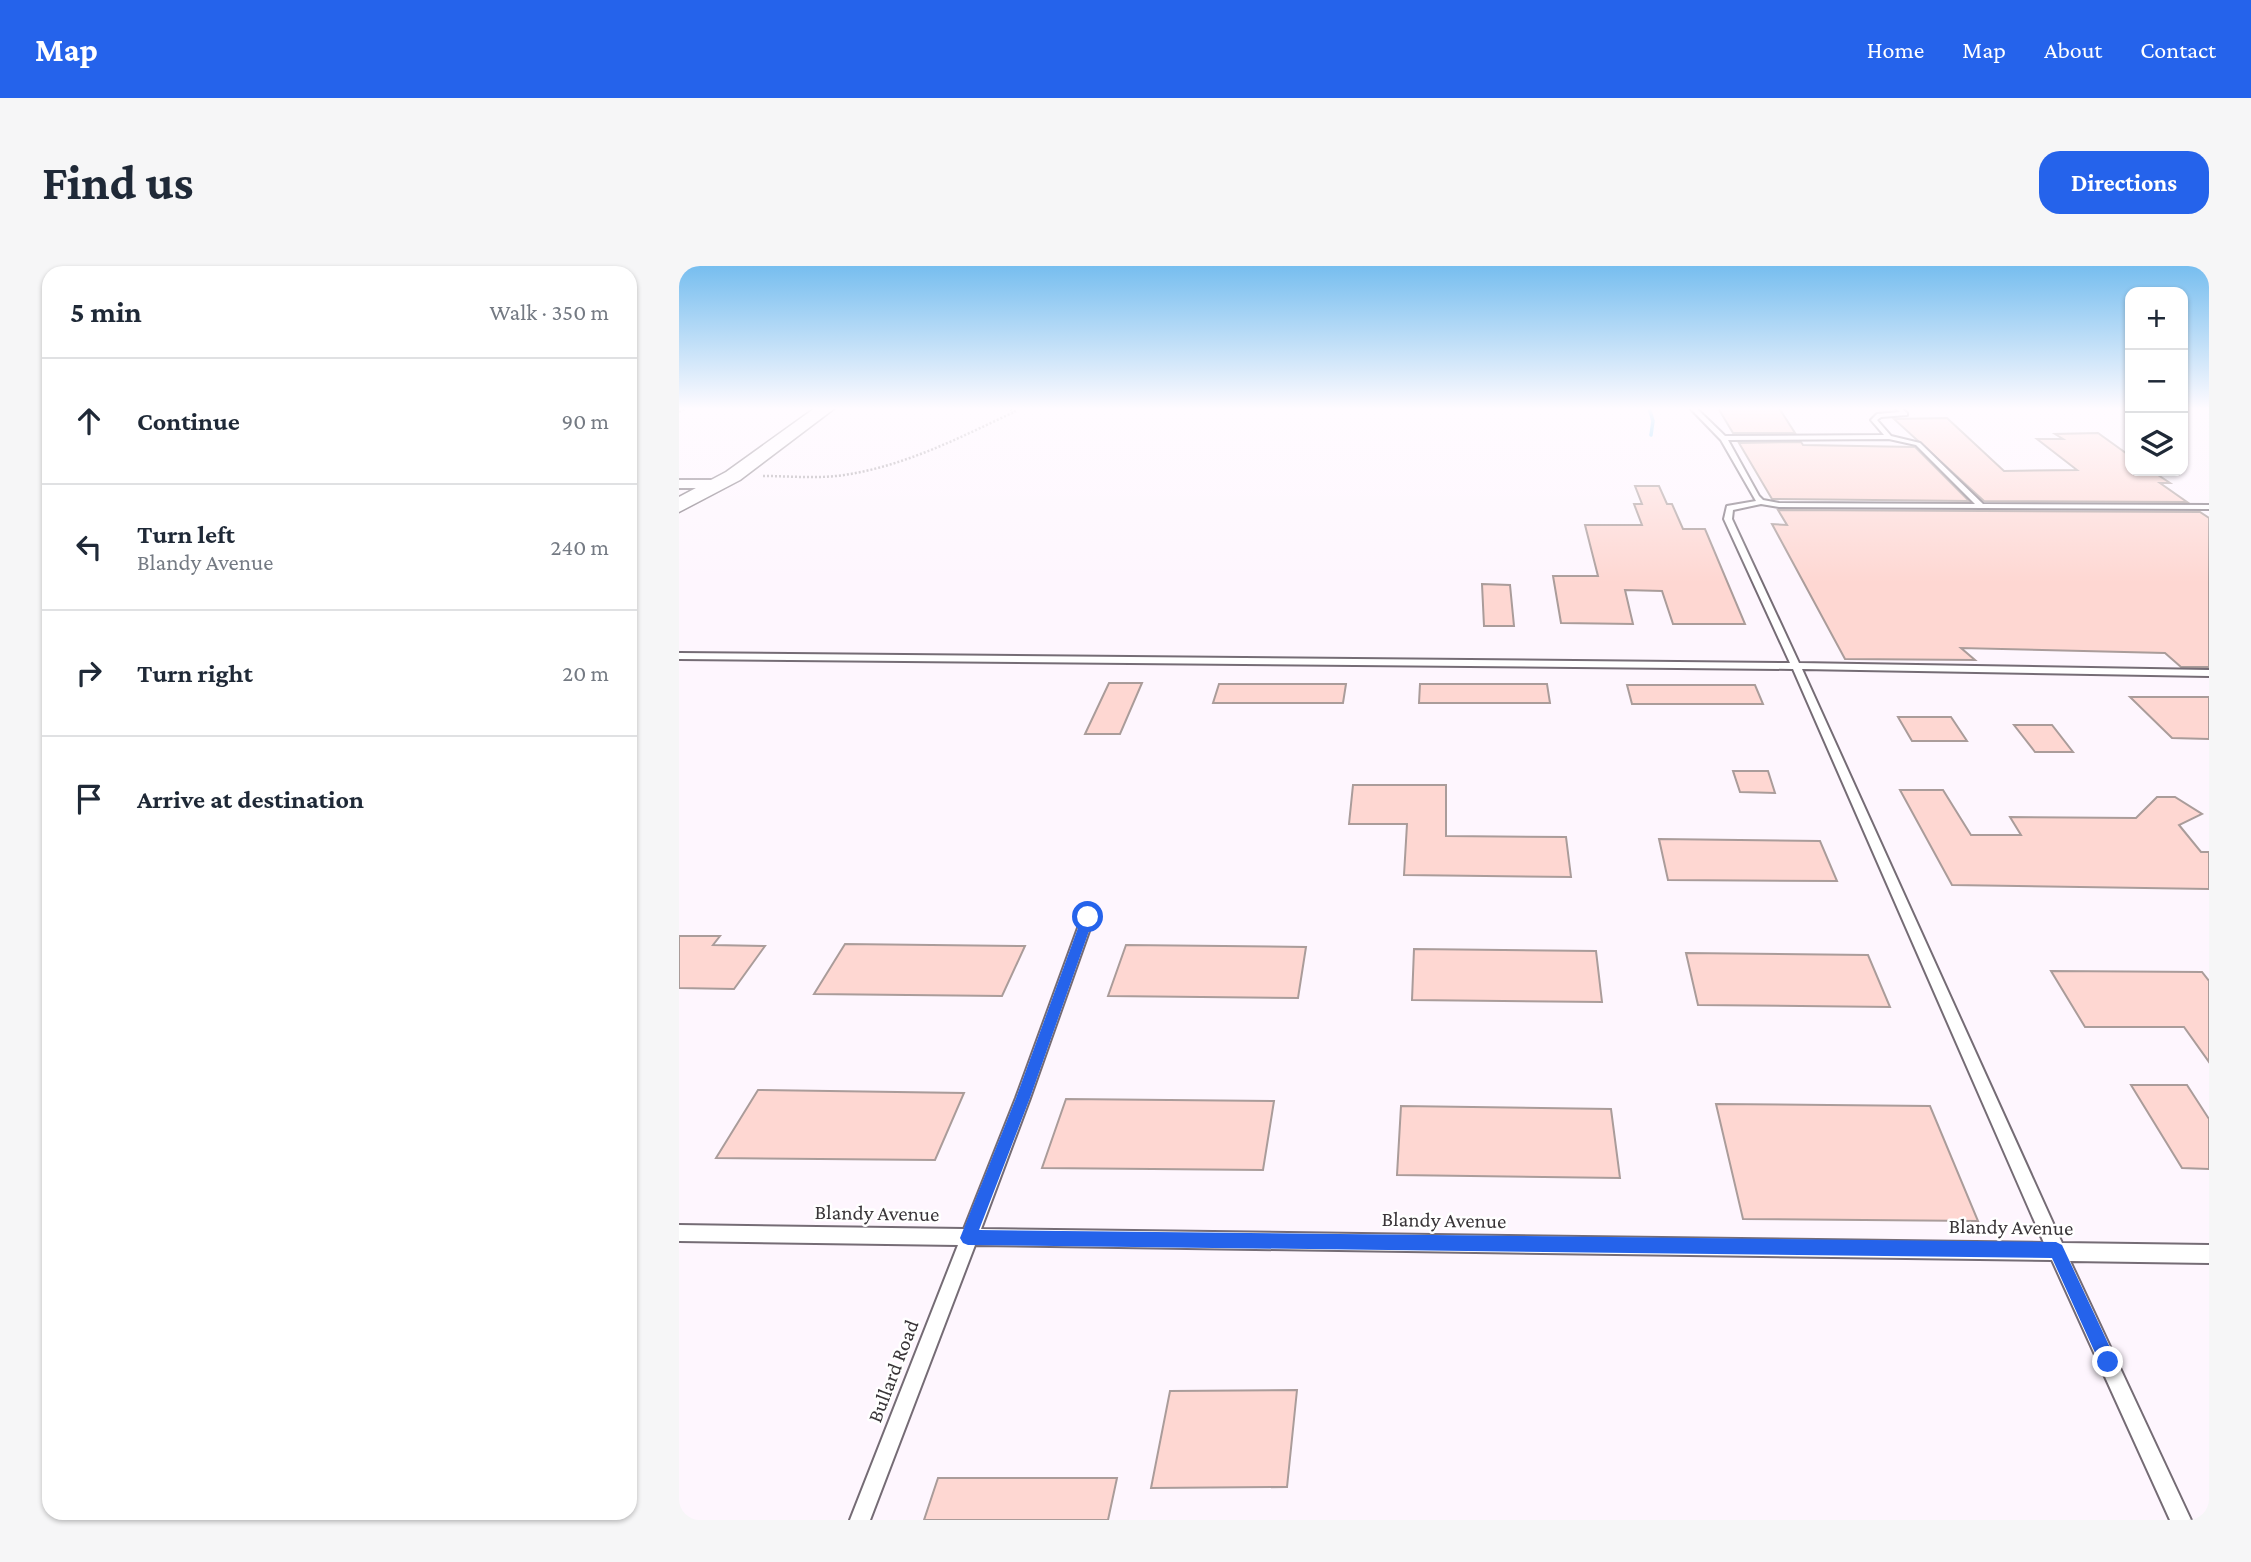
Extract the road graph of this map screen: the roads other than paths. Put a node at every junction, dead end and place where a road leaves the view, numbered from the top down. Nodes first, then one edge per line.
1 (744, 467) edge
2 (1739, 467) edge
3 (1942, 467) edge
4 (725, 480) junction
5 (679, 484) edge
6 (1761, 502) junction
7 (679, 506) edge
8 (1981, 506) junction
9 (2209, 507) edge
10 (679, 517) edge
11 (679, 656) edge
12 (1795, 666) junction
13 (2209, 673) edge
14 (1088, 917) dead end
15 (679, 1233) edge
16 (968, 1238) junction
17 (2056, 1250) junction
18 (2209, 1254) edge
19 (860, 1520) edge
20 (2181, 1520) edge

1 - 4 street
2 - 6 lane
3 - 8 lane
4 - 5 street
4 - 7 street
4 - 10 street
6 - 8 lane
6 - 12 lane
8 - 9 lane
11 - 12 lane
12 - 13 lane
12 - 17 lane
14 - 16 lane
15 - 16 lane, Blandy Avenue
16 - 17 lane, Blandy Avenue
16 - 19 lane, Bullard Road
17 - 18 lane, Blandy Avenue
17 - 20 lane

